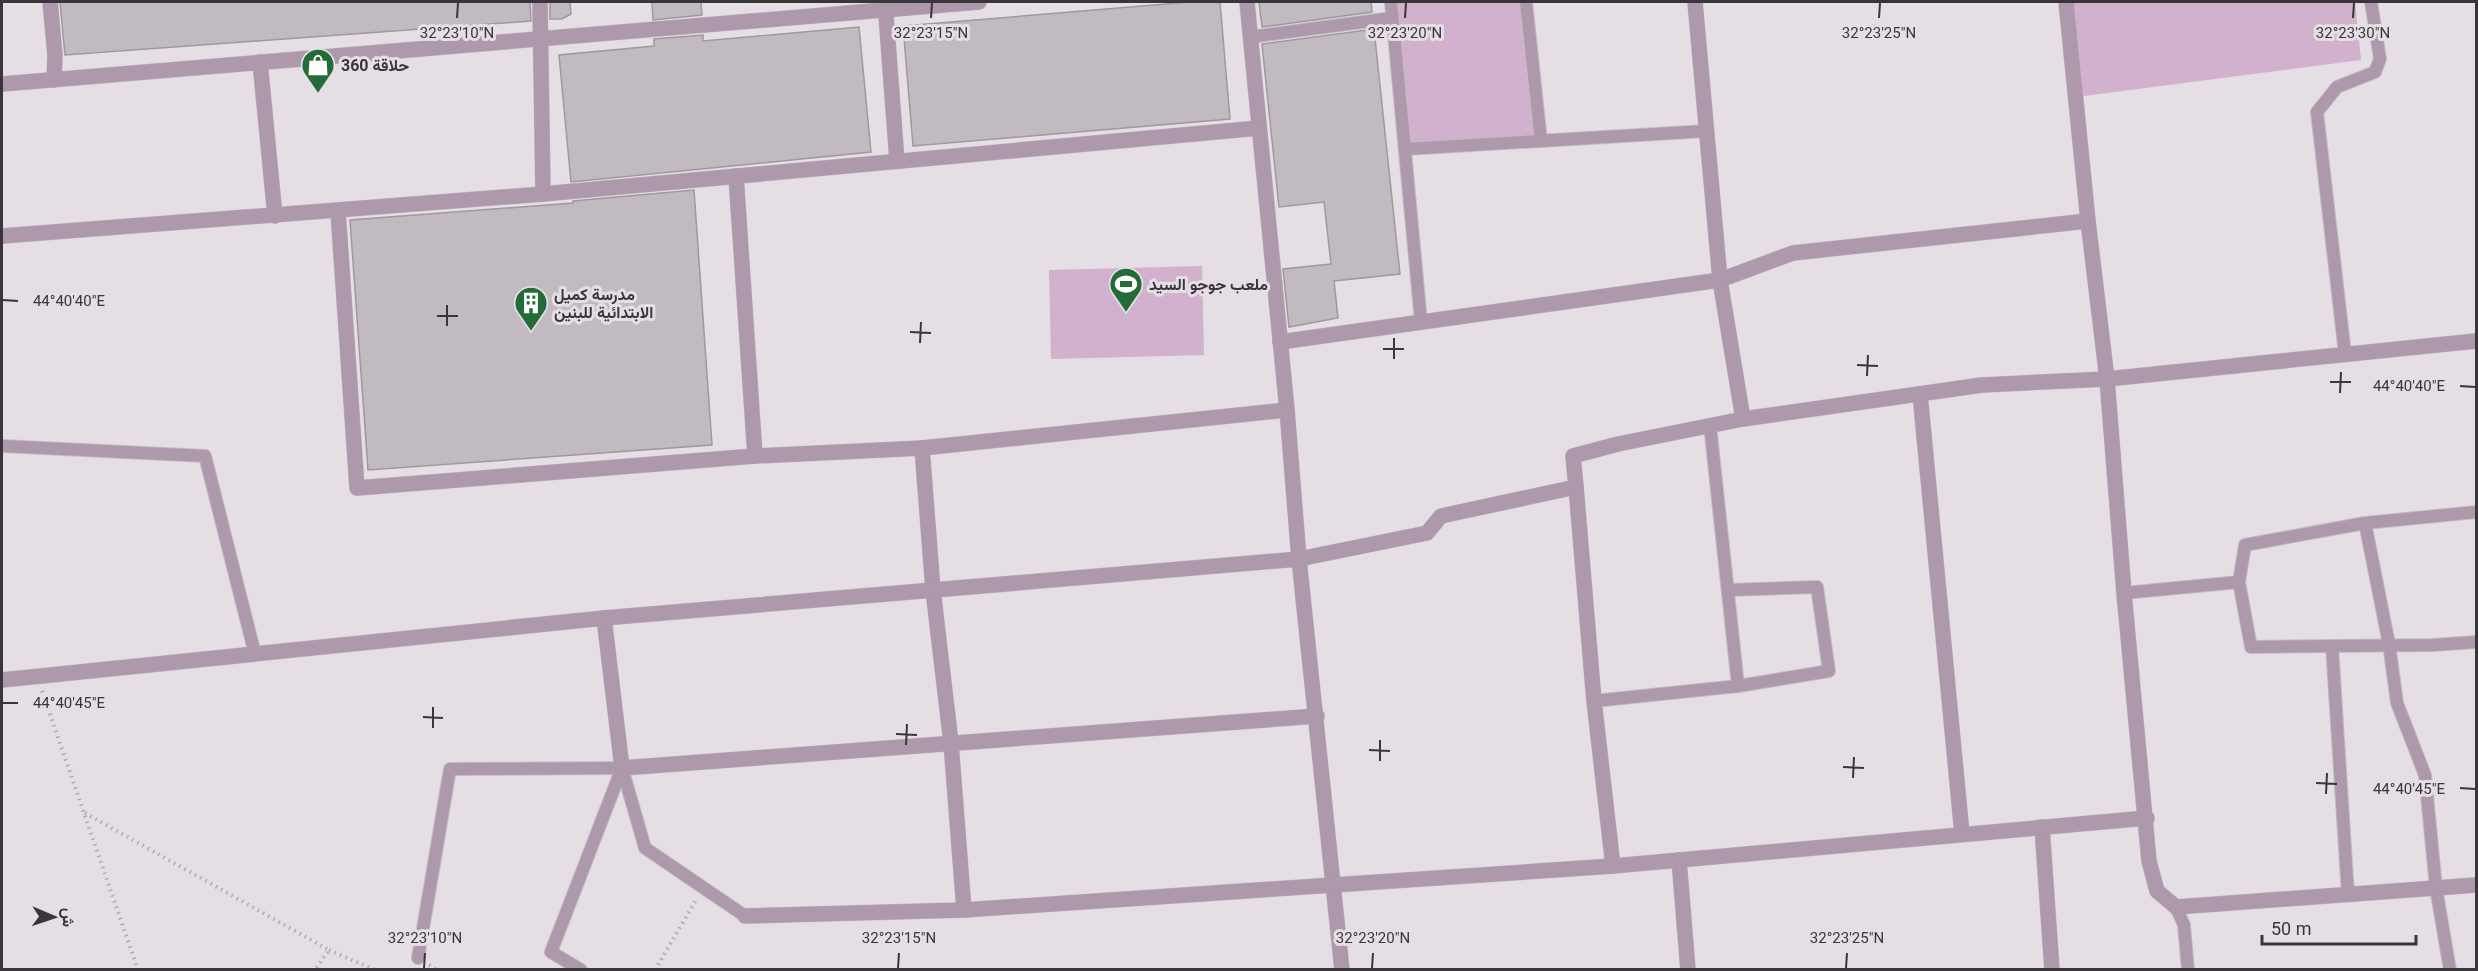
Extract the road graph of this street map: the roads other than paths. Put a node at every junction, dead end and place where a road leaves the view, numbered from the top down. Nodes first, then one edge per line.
1 (50, 2) edge
2 (540, 2) edge
3 (979, 2) edge
4 (1246, 2) edge
5 (1391, 2) edge
6 (1526, 2) edge
7 (1695, 2) edge
8 (2066, 2) edge
9 (2371, 2) edge
10 (886, 5) edge
11 (1392, 18) junction
12 (1250, 37) junction
13 (542, 38) junction
14 (260, 62) junction
15 (54, 80) junction
16 (2, 84) edge
17 (1259, 128) junction
18 (1706, 131) junction
19 (1541, 141) junction
20 (1405, 149) junction
21 (897, 161) junction
22 (736, 176) junction
23 (543, 194) junction
24 (338, 211) junction
25 (275, 216) junction
26 (2088, 221) junction
27 (2, 236) edge
28 (1720, 280) junction
29 (1421, 322) junction
30 (2476, 340) edge
31 (1280, 342) junction
32 (2345, 354) junction
33 (2107, 379) junction
34 (1920, 394) junction
35 (1287, 410) junction
36 (1743, 419) junction
37 (1710, 425) junction
38 (2, 446) edge
39 (922, 448) junction
40 (755, 456) junction
41 (1576, 487) junction
42 (2476, 512) edge
43 (2365, 522) junction
44 (1299, 559) junction
45 (2239, 582) junction
46 (933, 590) junction
47 (1728, 590) junction
48 (2124, 593) junction
49 (604, 618) junction
50 (2476, 642) edge
51 (2389, 644) junction
52 (2332, 646) junction
53 (255, 654) junction
54 (2, 680) edge
55 (1738, 686) junction
56 (1594, 701) junction
57 (1317, 716) junction
58 (951, 743) junction
59 (622, 768) junction
60 (2147, 818) junction
61 (2042, 827) junction
62 (1962, 834) junction
63 (1679, 860) junction
64 (1613, 866) junction
65 (1334, 884) junction
66 (2476, 885) edge
67 (2436, 888) junction
68 (2348, 895) junction
69 (2176, 907) junction
70 (964, 910) junction
71 (745, 916) joint
72 (418, 958) dead end
73 (581, 969) edge
74 (1342, 969) edge
75 (1688, 969) edge
76 (2052, 969) edge
77 (2188, 969) edge
78 (2450, 969) edge

1 - 15 street
2 - 13 street
3 - 10 street
4 - 12 street
5 - 11 lane
6 - 19 lane
7 - 18 street
8 - 26 street
9 - 32 lane
10 - 13 street
10 - 21 street
11 - 12 lane
11 - 20 lane
12 - 17 street
13 - 14 street
13 - 23 street
14 - 15 street
14 - 25 street
15 - 16 street
17 - 21 street
17 - 31 street
18 - 19 lane
18 - 28 street
19 - 20 lane
20 - 29 lane
21 - 22 street
22 - 23 street
22 - 40 street
23 - 24 street
24 - 25 street
24 - 40 street
25 - 27 street
26 - 28 street
26 - 33 street
28 - 29 street
28 - 36 street
29 - 31 street
30 - 32 street
31 - 35 street
32 - 33 street
33 - 34 street
33 - 48 street
34 - 36 street
34 - 62 street
35 - 39 street
35 - 44 street
36 - 37 street
37 - 41 street
37 - 47 lane
38 - 53 lane
39 - 40 street
39 - 46 street
41 - 44 street
41 - 56 street
42 - 43 lane
43 - 45 lane
43 - 51 lane
44 - 46 street
44 - 57 street
45 - 48 lane
45 - 52 lane
46 - 49 street
46 - 58 street
47 - 55 lane
47 - 55 lane
48 - 60 street
49 - 53 street
49 - 59 street
50 - 51 lane
51 - 52 lane
51 - 67 lane
52 - 68 lane
53 - 54 street
55 - 56 lane
56 - 64 street
57 - 58 street
57 - 65 street
58 - 59 street
58 - 70 street
59 - 71 lane
59 - 72 lane
59 - 73 lane
60 - 61 street
60 - 69 street
61 - 62 street
61 - 76 street
62 - 63 street
63 - 64 street
63 - 75 street
64 - 65 street
65 - 70 street
65 - 74 street
66 - 67 street
67 - 68 street
67 - 78 lane
68 - 69 street
69 - 77 lane
70 - 71 street

